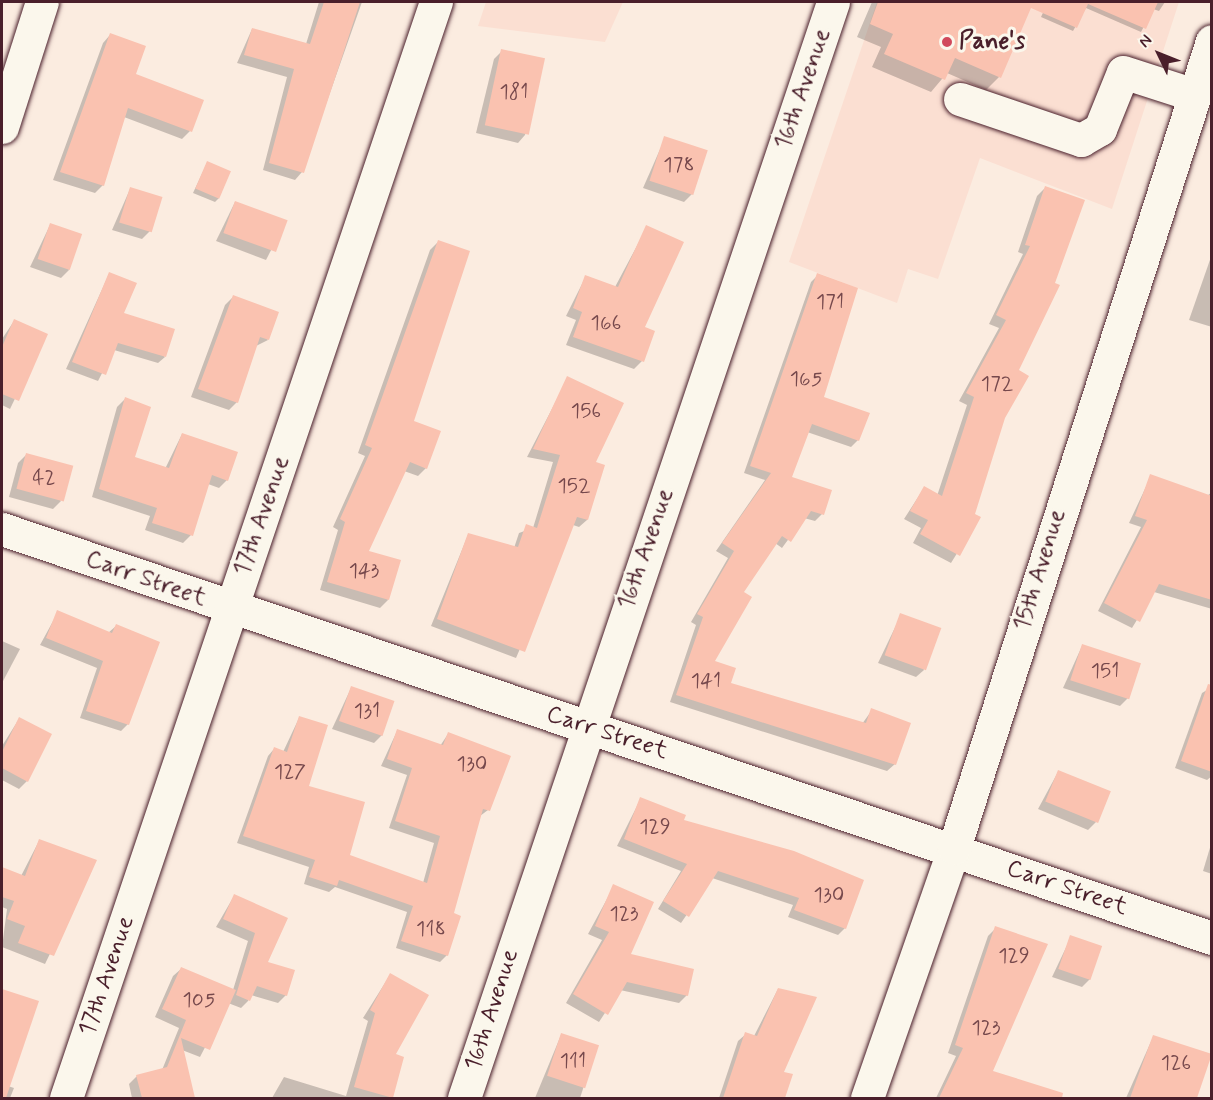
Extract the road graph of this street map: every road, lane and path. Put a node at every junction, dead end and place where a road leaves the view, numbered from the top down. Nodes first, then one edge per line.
1 (42, 2) edge
2 (436, 2) edge
3 (833, 2) edge
4 (1212, 41) edge
5 (1194, 95) junction
6 (960, 99) dead end
7 (2, 127) edge
8 (2, 529) edge
9 (230, 608) junction
10 (585, 726) junction
11 (954, 848) junction
12 (1212, 938) edge
13 (66, 1098) edge
14 (464, 1098) edge
15 (867, 1098) edge

1 - 7 street
2 - 9 street, 17th Avenue
3 - 10 street, 16th Avenue
4 - 5 street, 15th Avenue
5 - 6 street
5 - 11 street, 15th Avenue
8 - 9 street, Carr Street
9 - 10 street, Carr Street
9 - 13 street, 17th Avenue
10 - 11 street, Carr Street
10 - 14 street, 16th Avenue
11 - 12 street, Carr Street
11 - 15 street, 15th Avenue

